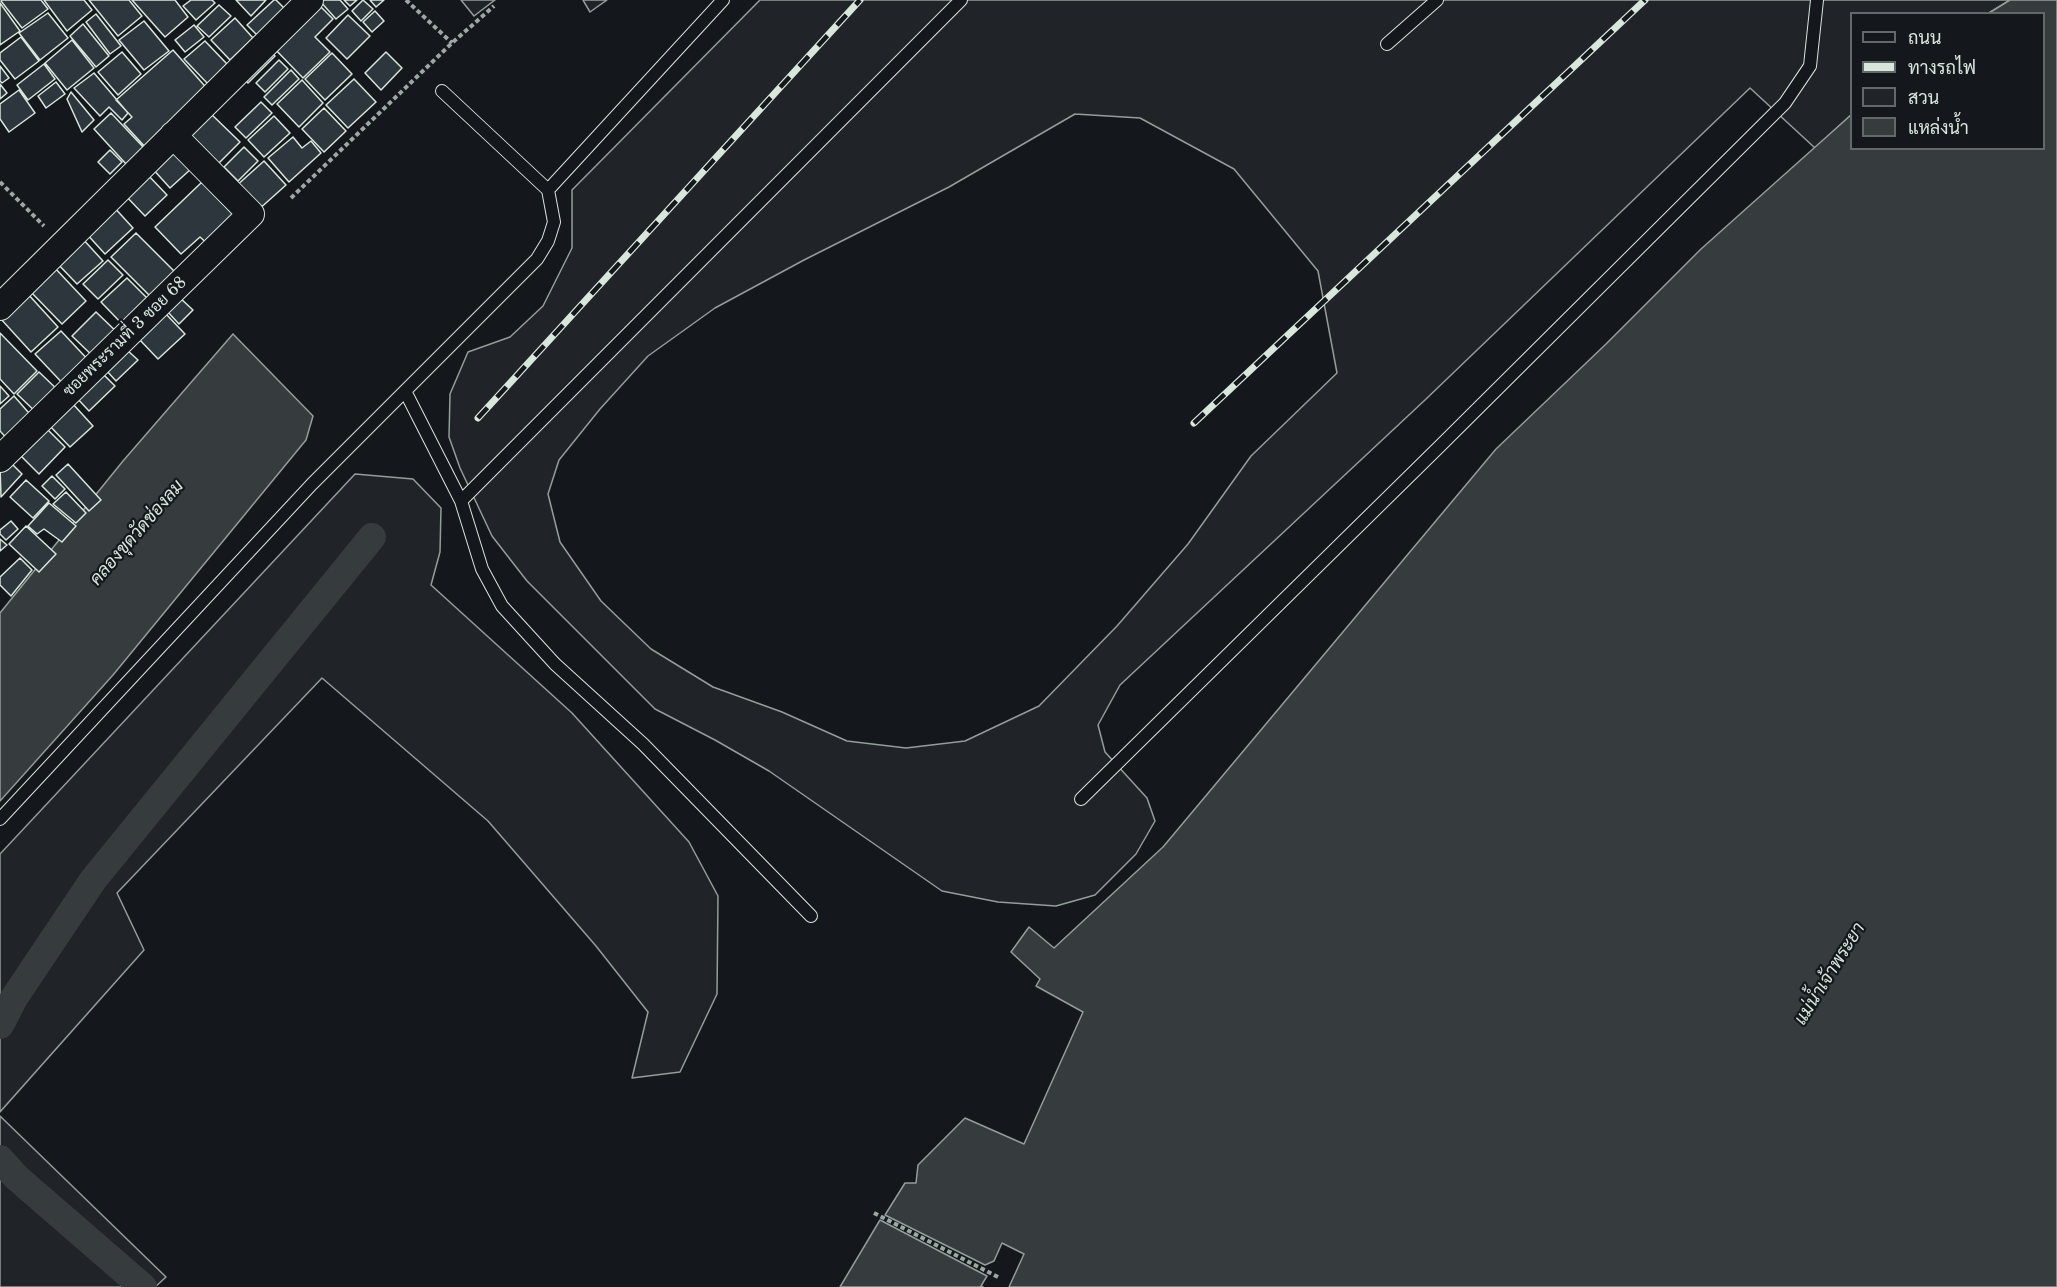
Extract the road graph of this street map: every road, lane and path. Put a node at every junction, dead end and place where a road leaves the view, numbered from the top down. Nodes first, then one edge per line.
1 (310, 0) edge
2 (406, 0) edge
3 (723, 0) edge
4 (962, 0) edge
5 (1437, 0) edge
6 (1817, 0) edge
7 (494, 6) dead end
8 (452, 43) junction
9 (1387, 44) dead end
10 (442, 91) dead end
11 (173, 135) junction
12 (0, 182) edge
13 (548, 189) junction
14 (291, 198) dead end
15 (62, 245) junction
16 (0, 307) edge
17 (405, 391) junction
18 (0, 459) edge
19 (461, 501) junction
20 (1081, 799) dead end
21 (0, 819) edge
22 (811, 916) dead end
23 (874, 1213) dead end
24 (998, 1276) dead end

1 - 11 street
2 - 8 path
3 - 13 lane
4 - 19 lane
5 - 9 lane
6 - 20 lane
7 - 8 path
8 - 14 path
10 - 13 lane
11 - 15 street
11 - 18 street, ซอยพระรามที่ 3 ซอย 68
12 - 15 path
13 - 17 lane
15 - 16 street
17 - 19 lane
17 - 21 lane
19 - 22 lane
23 - 24 path

